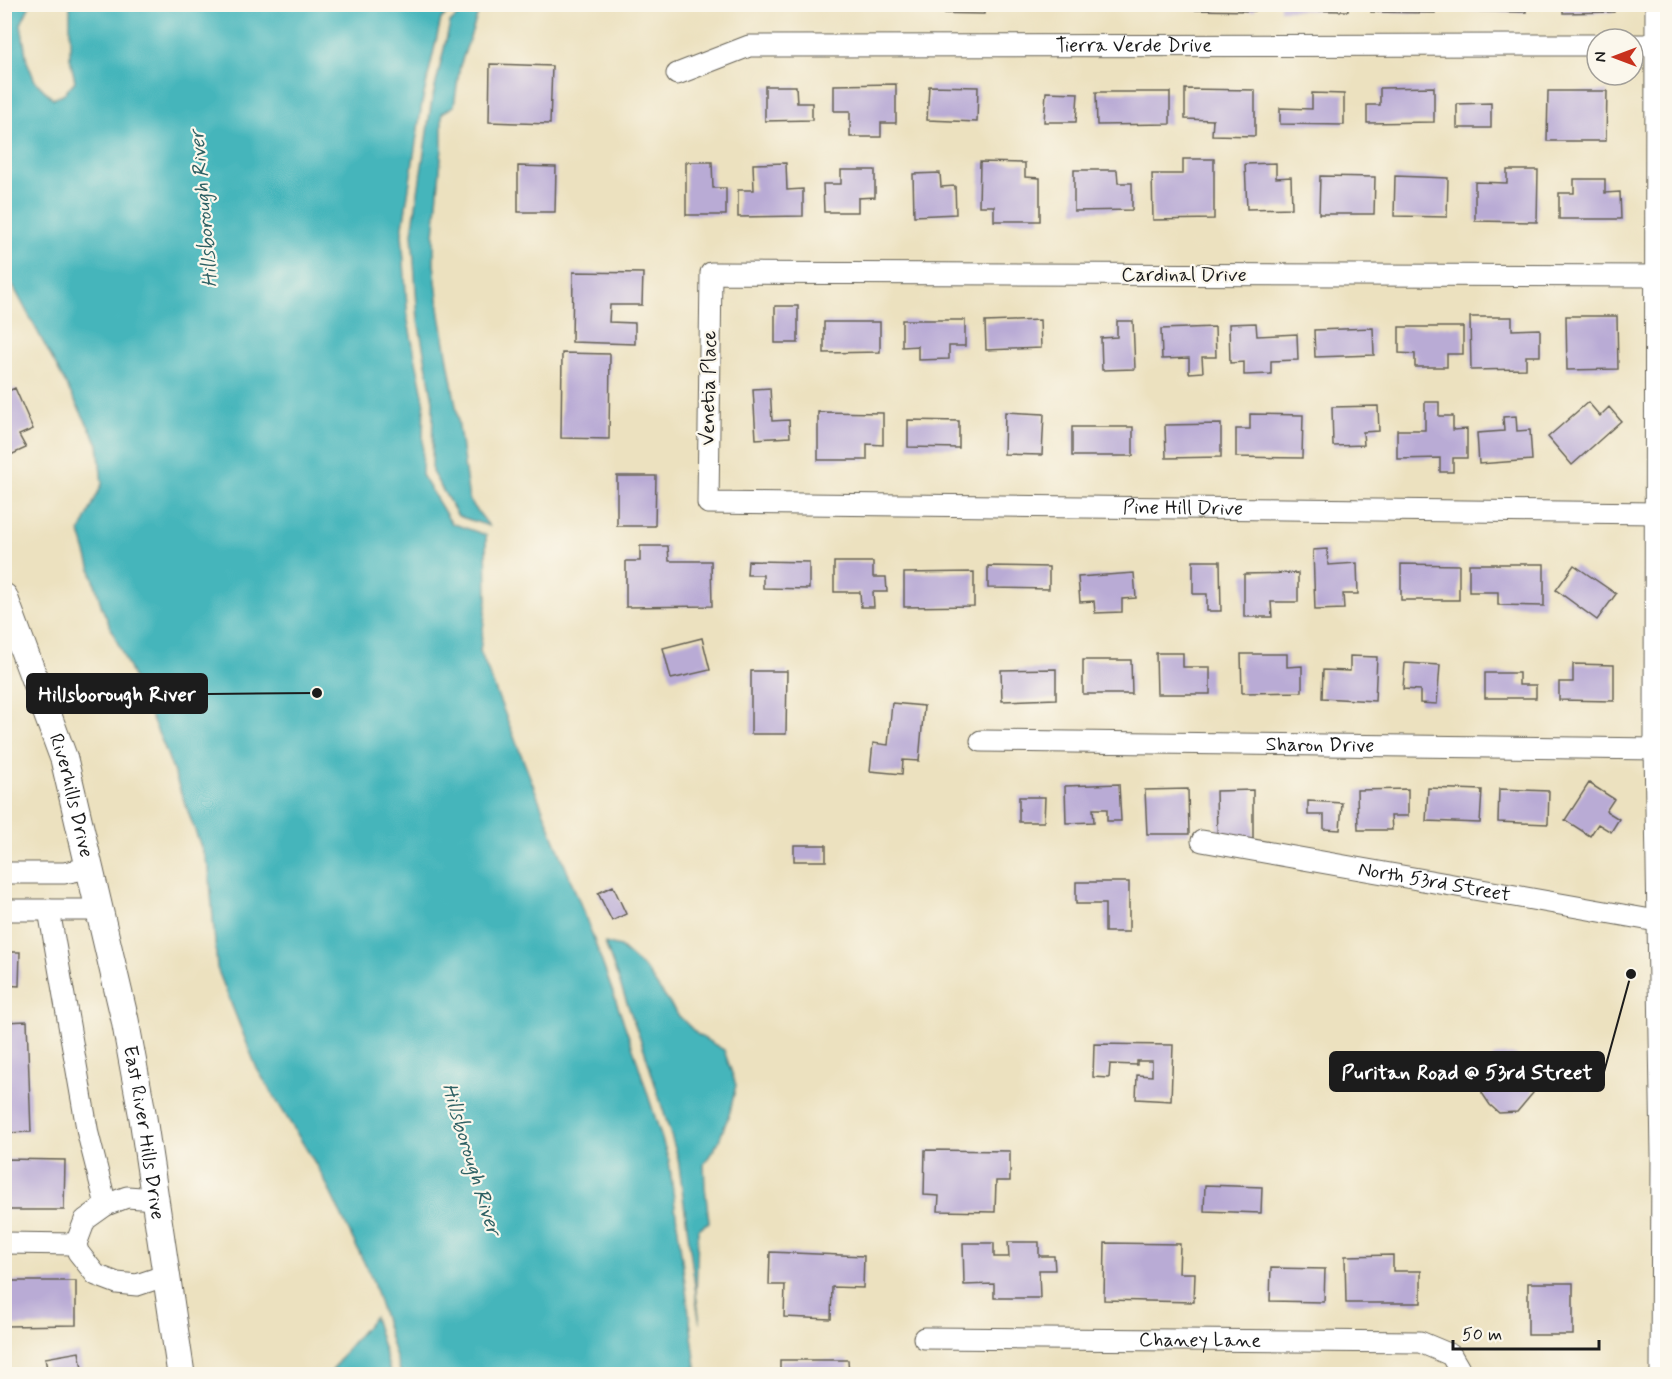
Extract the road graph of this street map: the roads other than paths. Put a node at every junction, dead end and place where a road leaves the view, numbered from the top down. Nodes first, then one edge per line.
1 (1659, 4) edge
2 (1585, 45) edge
3 (1646, 45) edge
4 (677, 74) dead end
5 (711, 273) joint
6 (1658, 276) junction
7 (708, 503) joint
8 (1658, 513) junction
9 (1663, 550) edge
10 (4, 597) edge
11 (981, 741) dead end
12 (1659, 749) junction
13 (1202, 841) dead end
14 (4, 873) edge
15 (95, 891) junction
16 (4, 910) edge
17 (49, 910) junction
18 (1664, 923) edge
19 (1666, 1154) edge
20 (155, 1199) junction
21 (106, 1205) junction
22 (4, 1243) edge
23 (76, 1244) junction
24 (166, 1275) junction
25 (924, 1338) dead end
26 (181, 1374) edge
27 (1461, 1374) edge
28 (1664, 1374) edge

1 - 3 street
2 - 4 street, Tierra Verde Drive
3 - 6 street
5 - 6 street, Cardinal Drive
5 - 7 street, Venetia Place
6 - 8 street
7 - 8 street, Pine Hill Drive
8 - 9 street
9 - 12 street
10 - 15 street, Riverhills Drive
11 - 12 street, Sharon Drive
12 - 18 street
13 - 18 street, North 53rd Street
14 - 15 street
15 - 17 street
15 - 20 street, East River Hills Drive
16 - 17 street
17 - 21 street
18 - 19 street
19 - 28 street
20 - 21 street
20 - 24 street, East River Hills Drive
21 - 23 street
22 - 23 street
23 - 24 street
24 - 26 street, East River Hills Drive
25 - 27 street, Chaney Lane

